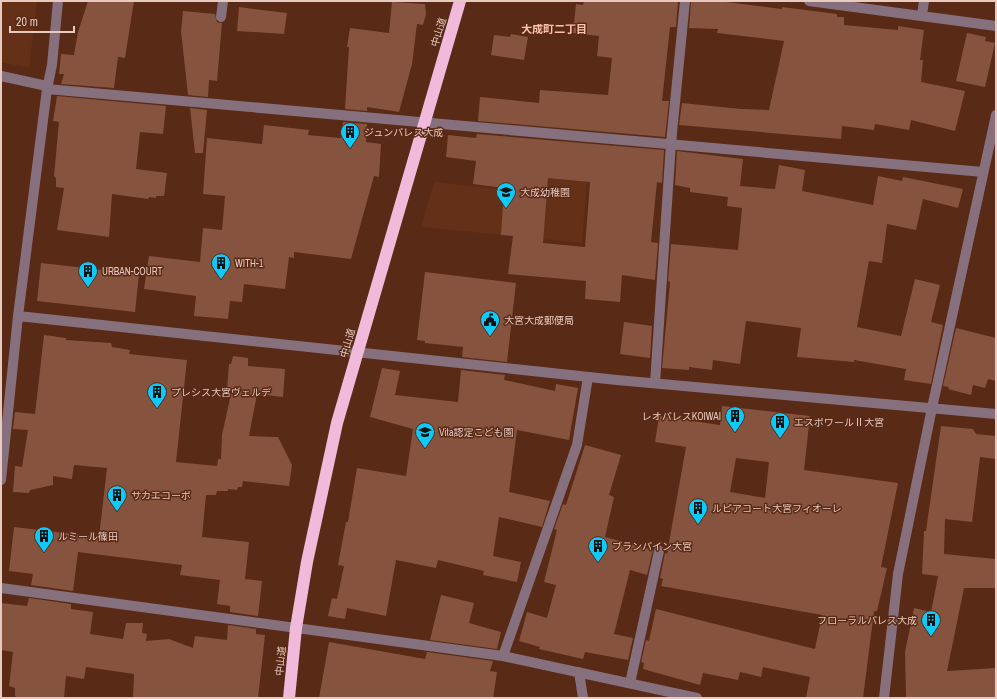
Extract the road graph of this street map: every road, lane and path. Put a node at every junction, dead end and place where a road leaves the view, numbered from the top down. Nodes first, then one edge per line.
1 (58, 1) edge
2 (222, 1) edge
3 (460, 1) edge
4 (686, 1) edge
5 (809, 1) edge
6 (924, 1) edge
7 (922, 15) junction
8 (221, 17) dead end
9 (996, 26) edge
10 (1, 76) edge
11 (47, 88) junction
12 (996, 115) edge
13 (424, 122) junction
14 (671, 143) junction
15 (983, 172) junction
16 (18, 316) junction
17 (356, 353) junction
18 (588, 377) junction
19 (655, 384) junction
20 (932, 408) junction
21 (996, 414) edge
22 (1, 480) edge
23 (659, 551) dead end
24 (1, 588) edge
25 (296, 628) junction
26 (503, 656) junction
27 (579, 672) junction
28 (630, 684) junction
29 (289, 698) edge
30 (583, 698) edge
31 (697, 698) edge
32 (884, 698) edge

1 - 11 street
2 - 8 street
3 - 13 highway, 中山道
4 - 14 street
5 - 7 street
6 - 7 street
7 - 9 street
10 - 11 street
11 - 13 street
11 - 16 street
12 - 15 street
13 - 14 street
13 - 17 highway, 中山道
14 - 15 street
14 - 19 street
15 - 20 street
16 - 17 street
16 - 22 street
17 - 18 street
17 - 25 highway, 中山道
18 - 19 street
18 - 26 street
19 - 20 street
20 - 21 street
20 - 32 street
23 - 28 street
24 - 25 street
25 - 26 street
25 - 29 highway, 中山道
26 - 27 street
27 - 28 street
27 - 30 street
28 - 31 street

